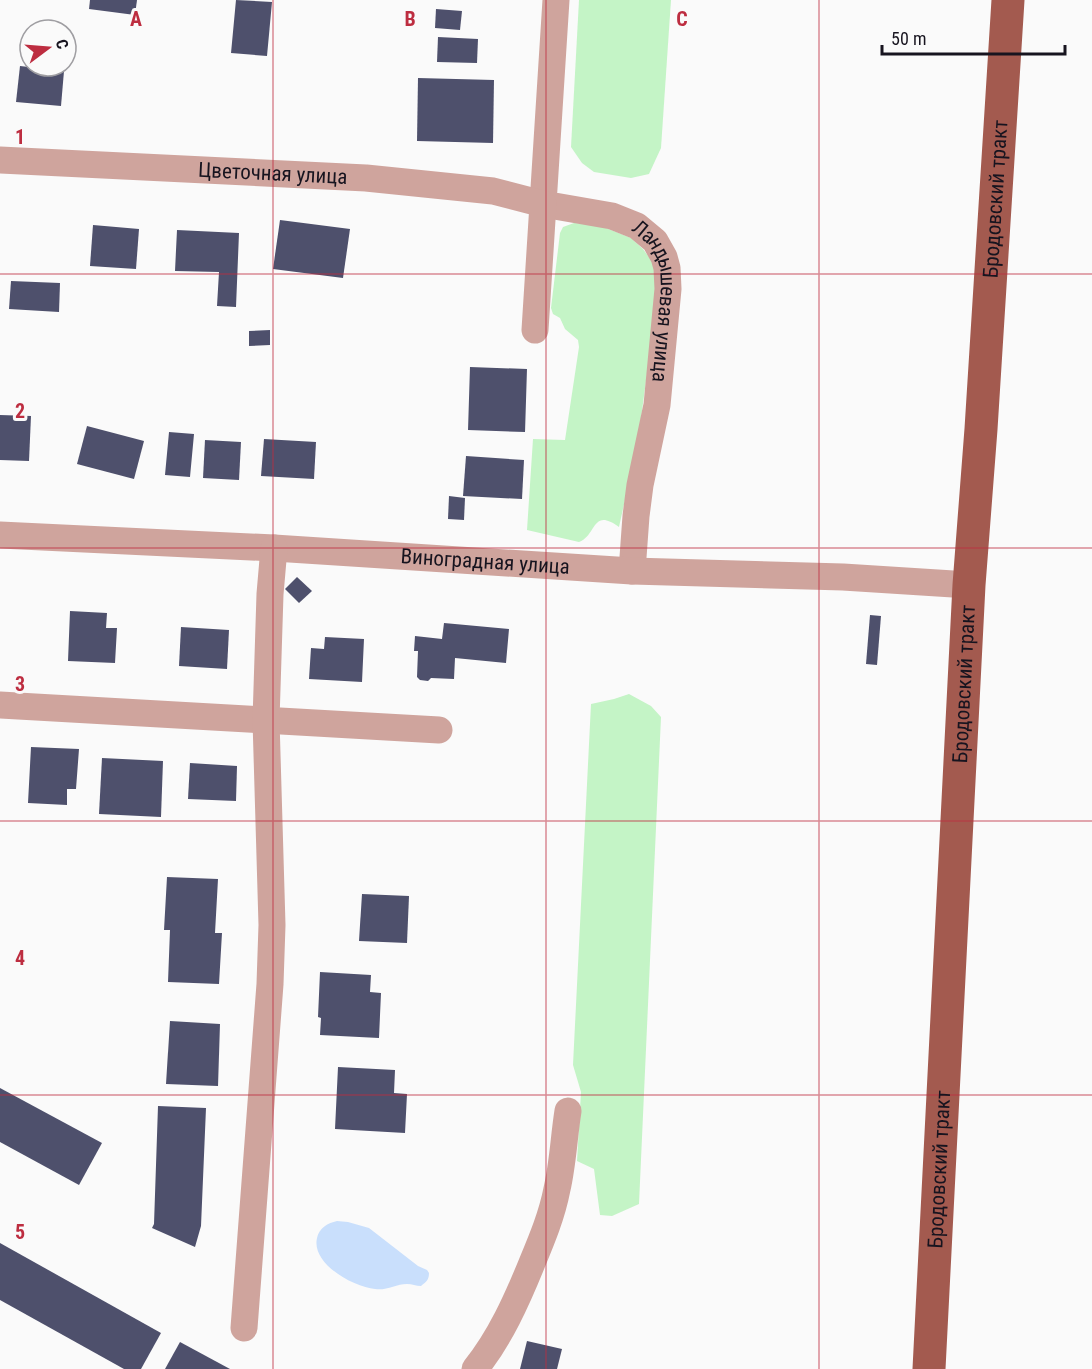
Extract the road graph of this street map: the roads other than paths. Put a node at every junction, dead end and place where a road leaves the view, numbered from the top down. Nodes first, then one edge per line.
1 (556, 0) edge
2 (1008, 0) edge
3 (0, 160) edge
4 (543, 204) junction
5 (535, 330) dead end
6 (0, 535) edge
7 (274, 548) junction
8 (632, 571) junction
9 (969, 585) junction
10 (0, 705) edge
11 (266, 720) junction
12 (439, 730) dead end
13 (567, 1111) dead end
14 (244, 1328) dead end
15 (475, 1369) edge
16 (929, 1369) edge

1 - 4 street
2 - 9 main road, Бродовский тракт
3 - 4 street, Цветочная улица
4 - 5 street
4 - 8 street, Ландышевая улица
6 - 7 street, Виноградная улица
7 - 8 street, Виноградная улица
7 - 11 street
8 - 9 street, Виноградная улица
9 - 16 main road, Бродовский тракт
10 - 11 street
11 - 12 street
11 - 14 street
13 - 15 street

